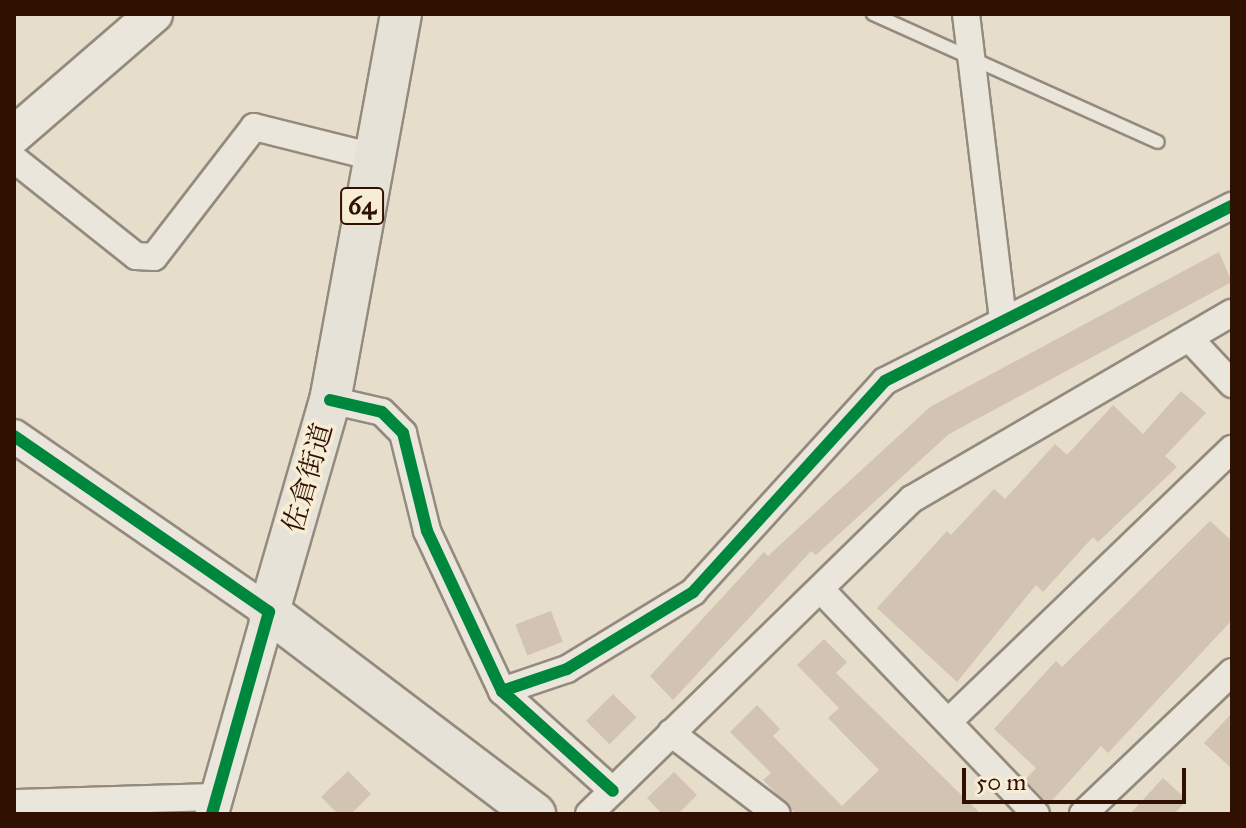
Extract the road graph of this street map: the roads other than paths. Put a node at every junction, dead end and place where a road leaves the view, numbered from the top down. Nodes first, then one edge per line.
1 (154, 14) edge
2 (401, 14) edge
3 (873, 14) edge
4 (966, 14) edge
5 (974, 60) junction
6 (16, 134) edge
7 (1158, 142) dead end
8 (370, 156) junction
9 (1232, 206) edge
10 (1232, 313) edge
11 (1003, 319) junction
12 (1189, 338) junction
13 (1232, 384) edge
14 (330, 400) junction
15 (14, 436) edge
16 (1232, 449) edge
17 (822, 591) junction
18 (269, 612) junction
19 (1232, 672) edge
20 (502, 691) junction
21 (948, 722) junction
22 (671, 733) junction
23 (613, 791) junction
24 (14, 803) edge
25 (215, 805) edge
26 (535, 814) edge
27 (589, 814) edge
28 (777, 814) edge
29 (1036, 814) edge
30 (1083, 814) edge

1 - 6 main road
2 - 8 main road, 佐倉街道 / 64
3 - 5 lane
4 - 5 street
5 - 7 lane
5 - 11 street
6 - 8 street
8 - 14 main road, 佐倉街道 / 64
9 - 11 street
10 - 12 street
11 - 20 street
12 - 13 street
12 - 17 street
14 - 18 main road, 佐倉街道 / 64
14 - 20 street
15 - 18 street
16 - 21 street
17 - 21 street
17 - 22 street
18 - 25 street
18 - 26 main road
19 - 30 street
20 - 23 street
21 - 29 street
22 - 23 street
22 - 28 street
23 - 27 street
24 - 25 street

